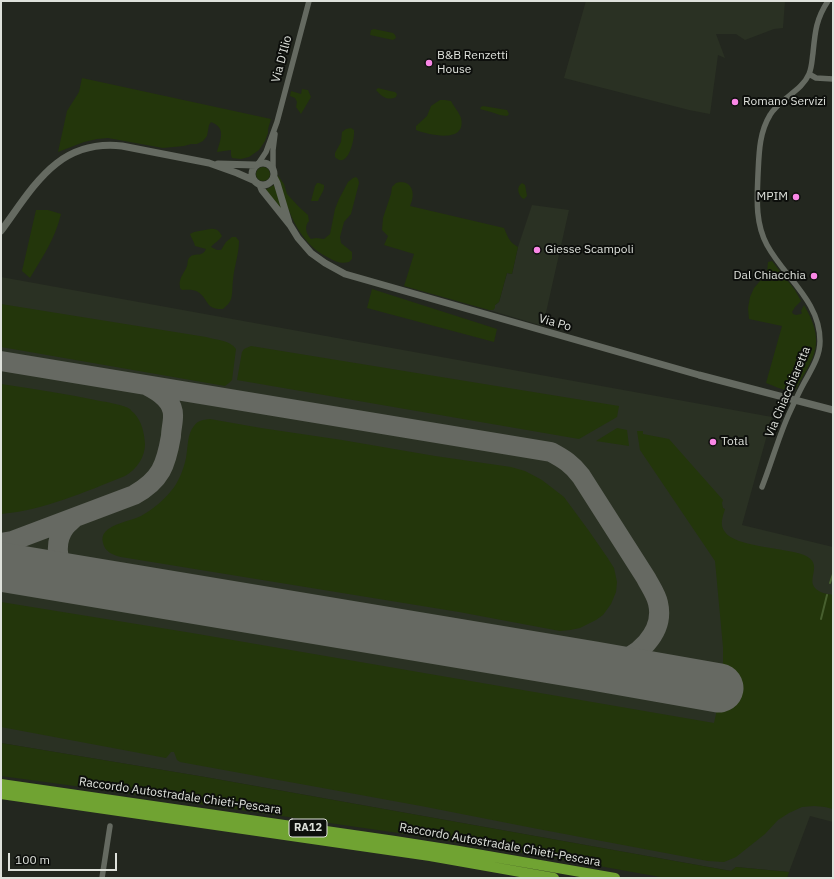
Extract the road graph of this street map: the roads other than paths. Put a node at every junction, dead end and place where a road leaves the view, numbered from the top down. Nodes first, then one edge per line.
1 (309, 1) edge
2 (828, 1) edge
3 (809, 74) junction
4 (833, 79) edge
5 (277, 122) junction
6 (209, 163) junction
7 (257, 164) junction
8 (273, 173) junction
9 (253, 180) junction
10 (260, 185) junction
11 (290, 226) junction
12 (1, 231) edge
13 (795, 400) junction
14 (833, 410) edge
15 (762, 487) dead end
16 (1, 784) edge
17 (1, 794) edge
18 (110, 826) dead end
19 (102, 878) edge
20 (554, 878) edge
21 (615, 878) edge

1 - 5 street, Via D'Ilio
2 - 3 street, Via Chiacchiaretta
3 - 4 street
3 - 13 street, Via Chiacchiaretta
5 - 7 street, Via D'Ilio
5 - 8 street, Via D'Ilio
6 - 7 street
6 - 9 street
6 - 12 street
7 - 8 street
7 - 9 street
8 - 10 street
8 - 11 street, Via Po
9 - 10 street
10 - 11 street, Via Po
11 - 13 street, Via Po
13 - 14 street, Via Po
13 - 15 street, Via Chiacchiaretta
16 - 21 highway, Raccordo Autostradale Chieti-Pescara / RA12
17 - 20 highway, Raccordo Autostradale Chieti-Pescara / RA12
18 - 19 street

